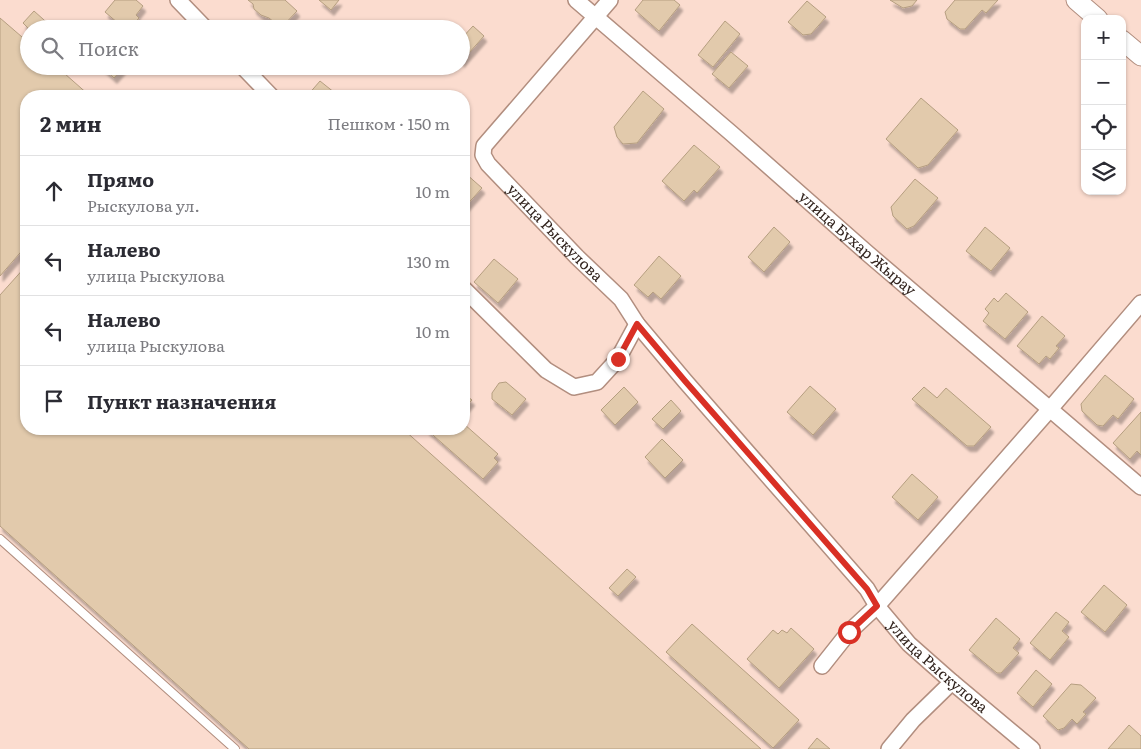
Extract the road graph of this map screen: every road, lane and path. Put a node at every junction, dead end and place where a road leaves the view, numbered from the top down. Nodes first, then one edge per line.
1 (178, 0) edge
2 (576, 0) edge
3 (610, 0) edge
4 (1076, 0) edge
5 (1093, 15) edge
6 (595, 16) junction
7 (197, 20) edge
8 (1126, 43) edge
9 (1141, 56) edge
10 (251, 75) edge
11 (265, 90) edge
12 (470, 295) edge
13 (1141, 303) edge
14 (637, 324) junction
15 (1050, 409) junction
16 (1141, 487) edge
17 (0, 539) edge
18 (877, 606) junction
19 (822, 666) dead end
20 (952, 682) junction
21 (235, 749) edge
22 (889, 749) edge
23 (1032, 749) edge

1 - 7 street
2 - 6 street, улица Бухар Жырау
3 - 6 street
4 - 5 street
6 - 14 street, улица Рыскулова
6 - 15 street, улица Бухар Жырау
8 - 9 street
10 - 11 street
12 - 14 street
13 - 15 street
14 - 18 street, улица Рыскулова
15 - 16 street, улица Бухар Жырау
15 - 18 street
17 - 21 lane
18 - 19 street
18 - 20 street, улица Рыскулова
20 - 22 street
20 - 23 street, улица Рыскулова

